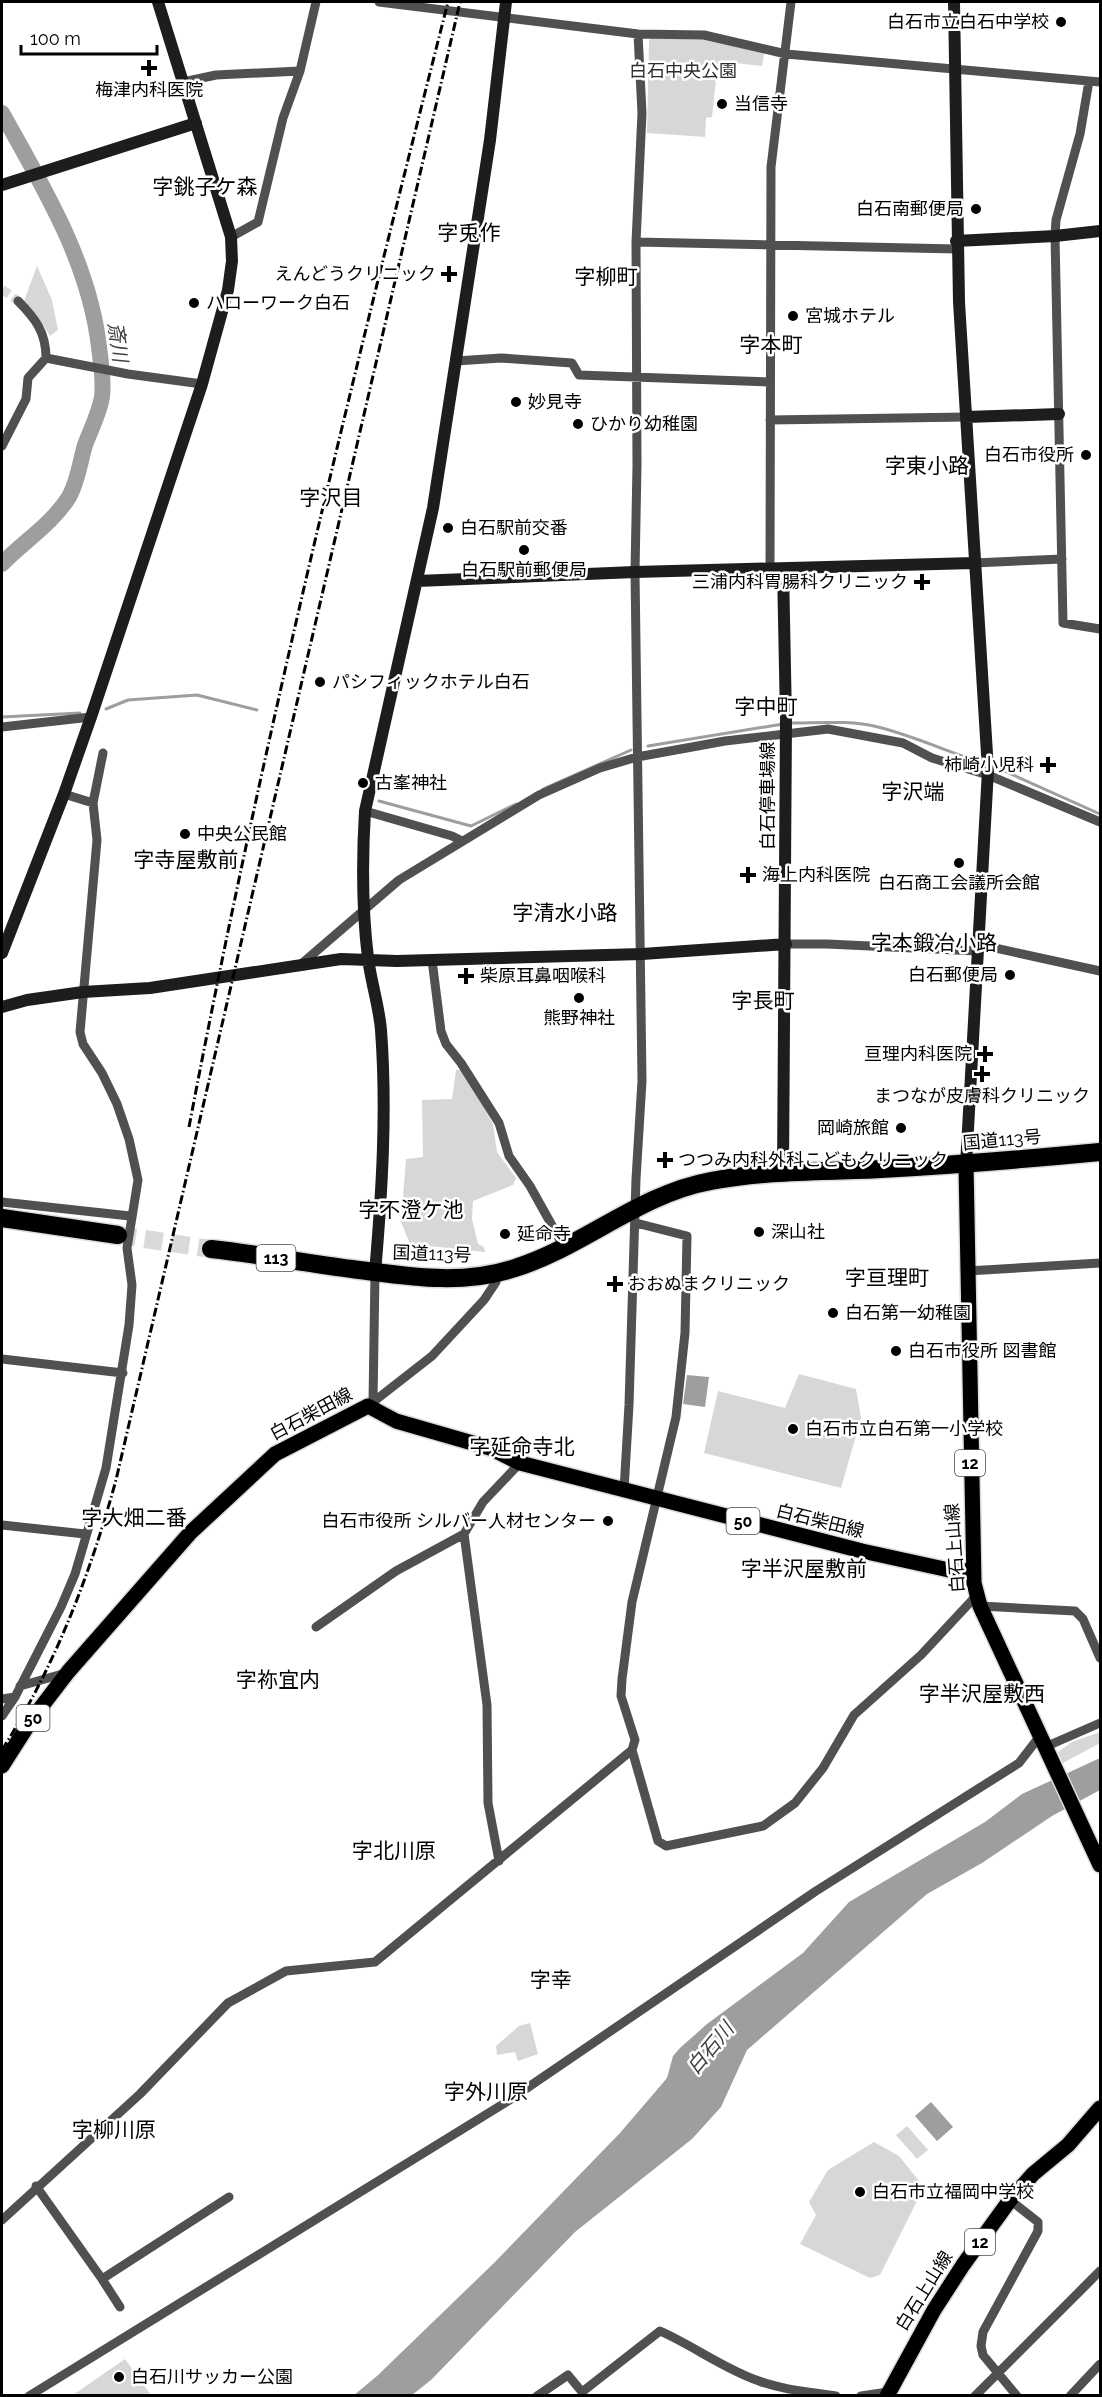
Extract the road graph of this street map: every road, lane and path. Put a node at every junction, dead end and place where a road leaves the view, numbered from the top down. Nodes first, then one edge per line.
1 (158, 2) edge
2 (316, 2) edge
3 (379, 2) edge
4 (506, 2) edge
5 (791, 2) edge
6 (954, 2) edge
7 (423, 4) edge
8 (504, 17) junction
9 (638, 34) junction
10 (786, 54) junction
11 (954, 68) junction
12 (300, 71) junction
13 (1089, 81) junction
14 (183, 82) junction
15 (1101, 82) edge
16 (196, 123) junction
17 (2, 184) edge
18 (1101, 231) edge
19 (1055, 236) junction
20 (231, 237) junction
21 (636, 242) junction
22 (957, 245) junction
23 (770, 246) junction
24 (18, 301) tunnel mouth
25 (46, 358) junction
26 (456, 361) junction
27 (637, 377) junction
28 (770, 382) junction
29 (202, 384) junction
30 (1059, 414) junction
31 (966, 417) junction
32 (770, 420) junction
33 (2, 446) edge
34 (1062, 559) junction
35 (974, 563) junction
36 (770, 569) junction
37 (783, 569) junction
38 (634, 572) junction
39 (417, 581) junction
40 (1101, 628) edge
41 (91, 717) junction
42 (2, 727) edge
43 (786, 727) junction
44 (103, 753) dead end
45 (637, 757) junction
46 (988, 769) junction
47 (64, 794) junction
48 (93, 803) junction
49 (365, 811) junction
50 (1101, 822) edge
51 (462, 841) junction
52 (363, 910) junction
53 (786, 944) junction
54 (977, 948) junction
55 (2, 952) edge
56 (642, 954) junction
57 (368, 959) junction
58 (432, 960) junction
59 (299, 966) junction
60 (1101, 971) edge
61 (83, 992) junction
62 (2, 1007) edge
63 (1101, 1152) edge
64 (966, 1165) junction
65 (783, 1173) junction
66 (2, 1202) edge
67 (636, 1215) junction
68 (130, 1216) junction
69 (2, 1218) edge
70 (118, 1234) tunnel mouth
71 (564, 1247) junction
72 (211, 1249) tunnel mouth
73 (1101, 1263) edge
74 (967, 1271) junction
75 (375, 1273) junction
76 (495, 1274) junction
77 (2, 1359) edge
78 (123, 1373) junction
79 (371, 1404) junction
80 (520, 1463) junction
81 (624, 1490) junction
82 (657, 1498) junction
83 (2, 1525) edge
84 (86, 1534) junction
85 (464, 1534) junction
86 (973, 1571) junction
87 (978, 1601) junction
88 (316, 1627) dead end
89 (1101, 1658) edge
90 (68, 1672) junction
91 (20, 1686) junction
92 (15, 1697) junction
93 (2, 1699) edge
94 (2, 1716) edge
95 (1101, 1723) edge
96 (1045, 1746) junction
97 (632, 1750) junction
98 (2, 1766) edge
99 (499, 1861) junction
100 (1101, 1865) edge
101 (1101, 2108) edge
102 (36, 2186) junction
103 (228, 2197) dead end
104 (1010, 2200) junction
105 (2, 2220) edge
106 (1101, 2271) edge
107 (102, 2279) junction
108 (120, 2307) dead end
109 (1101, 2364) edge
110 (998, 2373) junction
111 (887, 2394) edge
112 (29, 2396) edge
113 (537, 2396) edge
114 (836, 2396) edge
115 (861, 2396) edge
116 (975, 2396) edge
117 (1017, 2396) edge
118 (1071, 2396) edge

1 - 14 street
2 - 12 street
3 - 7 street
4 - 8 street
5 - 10 street
6 - 11 street
7 - 8 street
8 - 9 street
8 - 26 street
9 - 10 street
9 - 21 street
10 - 11 street
10 - 23 street
11 - 13 street
11 - 22 street
12 - 14 street
12 - 20 street
13 - 15 street
13 - 19 street
14 - 16 street
16 - 17 street
16 - 20 street
18 - 19 street
19 - 22 street
19 - 30 street
20 - 29 street
21 - 23 street
21 - 27 street
22 - 23 street
22 - 31 street
23 - 28 street
24 - 25 street
25 - 29 street
25 - 33 street
26 - 27 street
26 - 39 street
27 - 28 street
27 - 38 street
28 - 32 street
29 - 41 street
30 - 31 street
30 - 34 street
31 - 32 street
31 - 35 street
32 - 36 street
34 - 35 street
34 - 40 street
35 - 37 street
35 - 46 street
36 - 37 street
36 - 38 street
37 - 43 street, 白石停車場線
38 - 39 street
38 - 45 street
39 - 49 street
41 - 42 street
41 - 47 street
43 - 45 street
43 - 46 street
43 - 53 street, 白石停車場線
44 - 48 street
45 - 51 street
45 - 56 street
46 - 50 street
46 - 54 street
47 - 48 street
47 - 55 street
48 - 61 street
49 - 51 street
49 - 52 street
51 - 52 street
52 - 57 street
52 - 59 street
53 - 54 street
53 - 56 street
53 - 65 street, 白石停車場線
54 - 60 street
54 - 64 street
56 - 58 street
56 - 67 street
57 - 58 street
57 - 59 street
57 - 75 street
58 - 71 street
59 - 61 street
61 - 62 street
61 - 68 street
63 - 64 highway, 国道113号 / 113
64 - 65 highway, 国道113号 / 113
64 - 74 main road, 白石上山線 / 12
65 - 67 highway, 国道113号 / 113
66 - 68 street
67 - 71 highway, 国道113号 / 113
67 - 81 street
67 - 82 street
68 - 78 street
69 - 70 highway
71 - 76 highway, 国道113号 / 113
72 - 75 highway, 国道113号 / 113
73 - 74 street
74 - 86 main road, 白石上山線 / 12
75 - 76 highway, 国道113号 / 113
75 - 79 street
76 - 79 street
77 - 78 street
78 - 84 street
79 - 80 main road, 白石柴田線 / 50
79 - 90 main road, 白石柴田線 / 50
80 - 81 main road, 白石柴田線 / 50
80 - 85 street
81 - 82 main road, 白石柴田線 / 50
82 - 86 main road, 白石柴田線 / 50
82 - 97 street
83 - 84 street
84 - 91 street
85 - 88 street
85 - 99 street
86 - 87 main road, 白石上山線 / 12
87 - 89 street
87 - 96 main road, 白石上山線 / 12
87 - 97 street
90 - 91 street
90 - 98 main road, 白石柴田線 / 50
91 - 92 street
92 - 93 street
92 - 94 street
95 - 96 street
96 - 100 main road, 白石上山線 / 12
96 - 112 street
97 - 99 street
99 - 102 street
101 - 104 main road, 白石上山線 / 12
102 - 105 street
102 - 107 street
103 - 107 street
104 - 110 street
104 - 111 main road, 白石上山線 / 12
106 - 110 street
107 - 108 street
109 - 118 street
110 - 116 street
110 - 117 street
111 - 115 street
113 - 114 street

